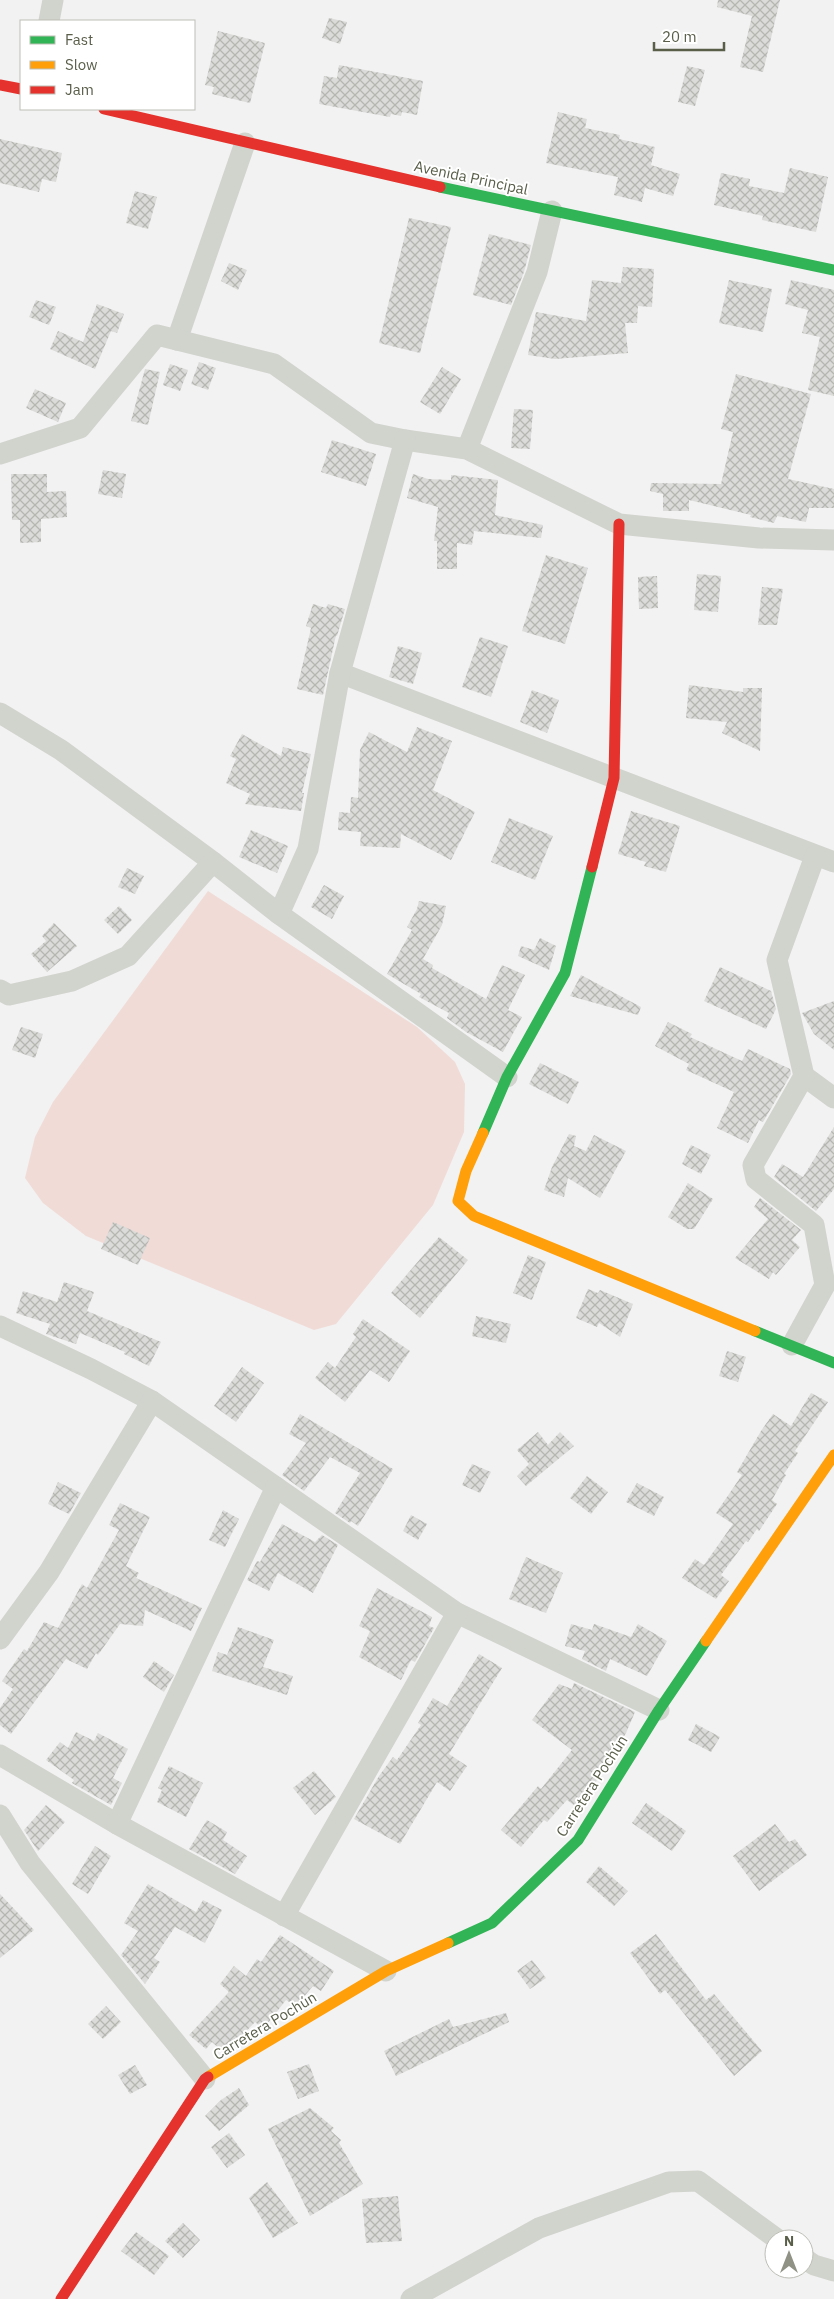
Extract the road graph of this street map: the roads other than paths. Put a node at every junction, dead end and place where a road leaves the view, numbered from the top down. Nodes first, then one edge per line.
1 (53, 0) edge
2 (48, 20) edge
3 (0, 85) edge
4 (20, 89) edge
5 (108, 110) edge
6 (245, 143) junction
7 (552, 211) junction
8 (834, 270) edge
9 (177, 340) junction
10 (405, 440) junction
11 (467, 448) junction
12 (0, 454) edge
13 (619, 524) junction
14 (834, 540) edge
15 (340, 673) junction
16 (0, 713) edge
17 (614, 778) junction
18 (824, 859) edge
19 (213, 862) junction
20 (279, 914) junction
21 (0, 990) edge
22 (804, 1076) junction
23 (507, 1077) junction
24 (834, 1098) edge
25 (0, 1326) edge
26 (792, 1345) junction
27 (834, 1363) edge
28 (152, 1401) junction
29 (834, 1455) edge
30 (276, 1487) junction
31 (457, 1613) junction
32 (0, 1639) edge
33 (660, 1710) junction
34 (0, 1755) edge
35 (0, 1815) edge
36 (117, 1824) junction
37 (284, 1916) junction
38 (386, 1971) junction
39 (204, 2080) junction
40 (764, 2229) edge
41 (814, 2265) edge
42 (834, 2271) edge
43 (60, 2299) edge
44 (411, 2299) edge

1 - 2 street
3 - 4 street
5 - 6 street, Avenida Principal
6 - 7 street, Avenida Principal
6 - 9 street
7 - 8 street, Avenida Principal
7 - 11 street
9 - 10 street
9 - 12 street
10 - 11 street
10 - 15 street
11 - 13 street
13 - 14 street
13 - 17 street
15 - 17 street
15 - 20 street
16 - 19 street
17 - 18 street
17 - 23 street
18 - 22 street
19 - 20 street
19 - 21 street
20 - 23 street
22 - 24 street
22 - 26 street
23 - 26 street
25 - 28 street
26 - 27 street
28 - 30 street
28 - 32 street
29 - 33 street, Carretera Pochún
30 - 31 street
30 - 36 street
31 - 33 street
31 - 37 street
33 - 38 street, Carretera Pochún
34 - 36 street
35 - 39 street
36 - 37 street
37 - 38 street
38 - 39 street, Carretera Pochún
39 - 43 street
40 - 44 street
41 - 42 street

